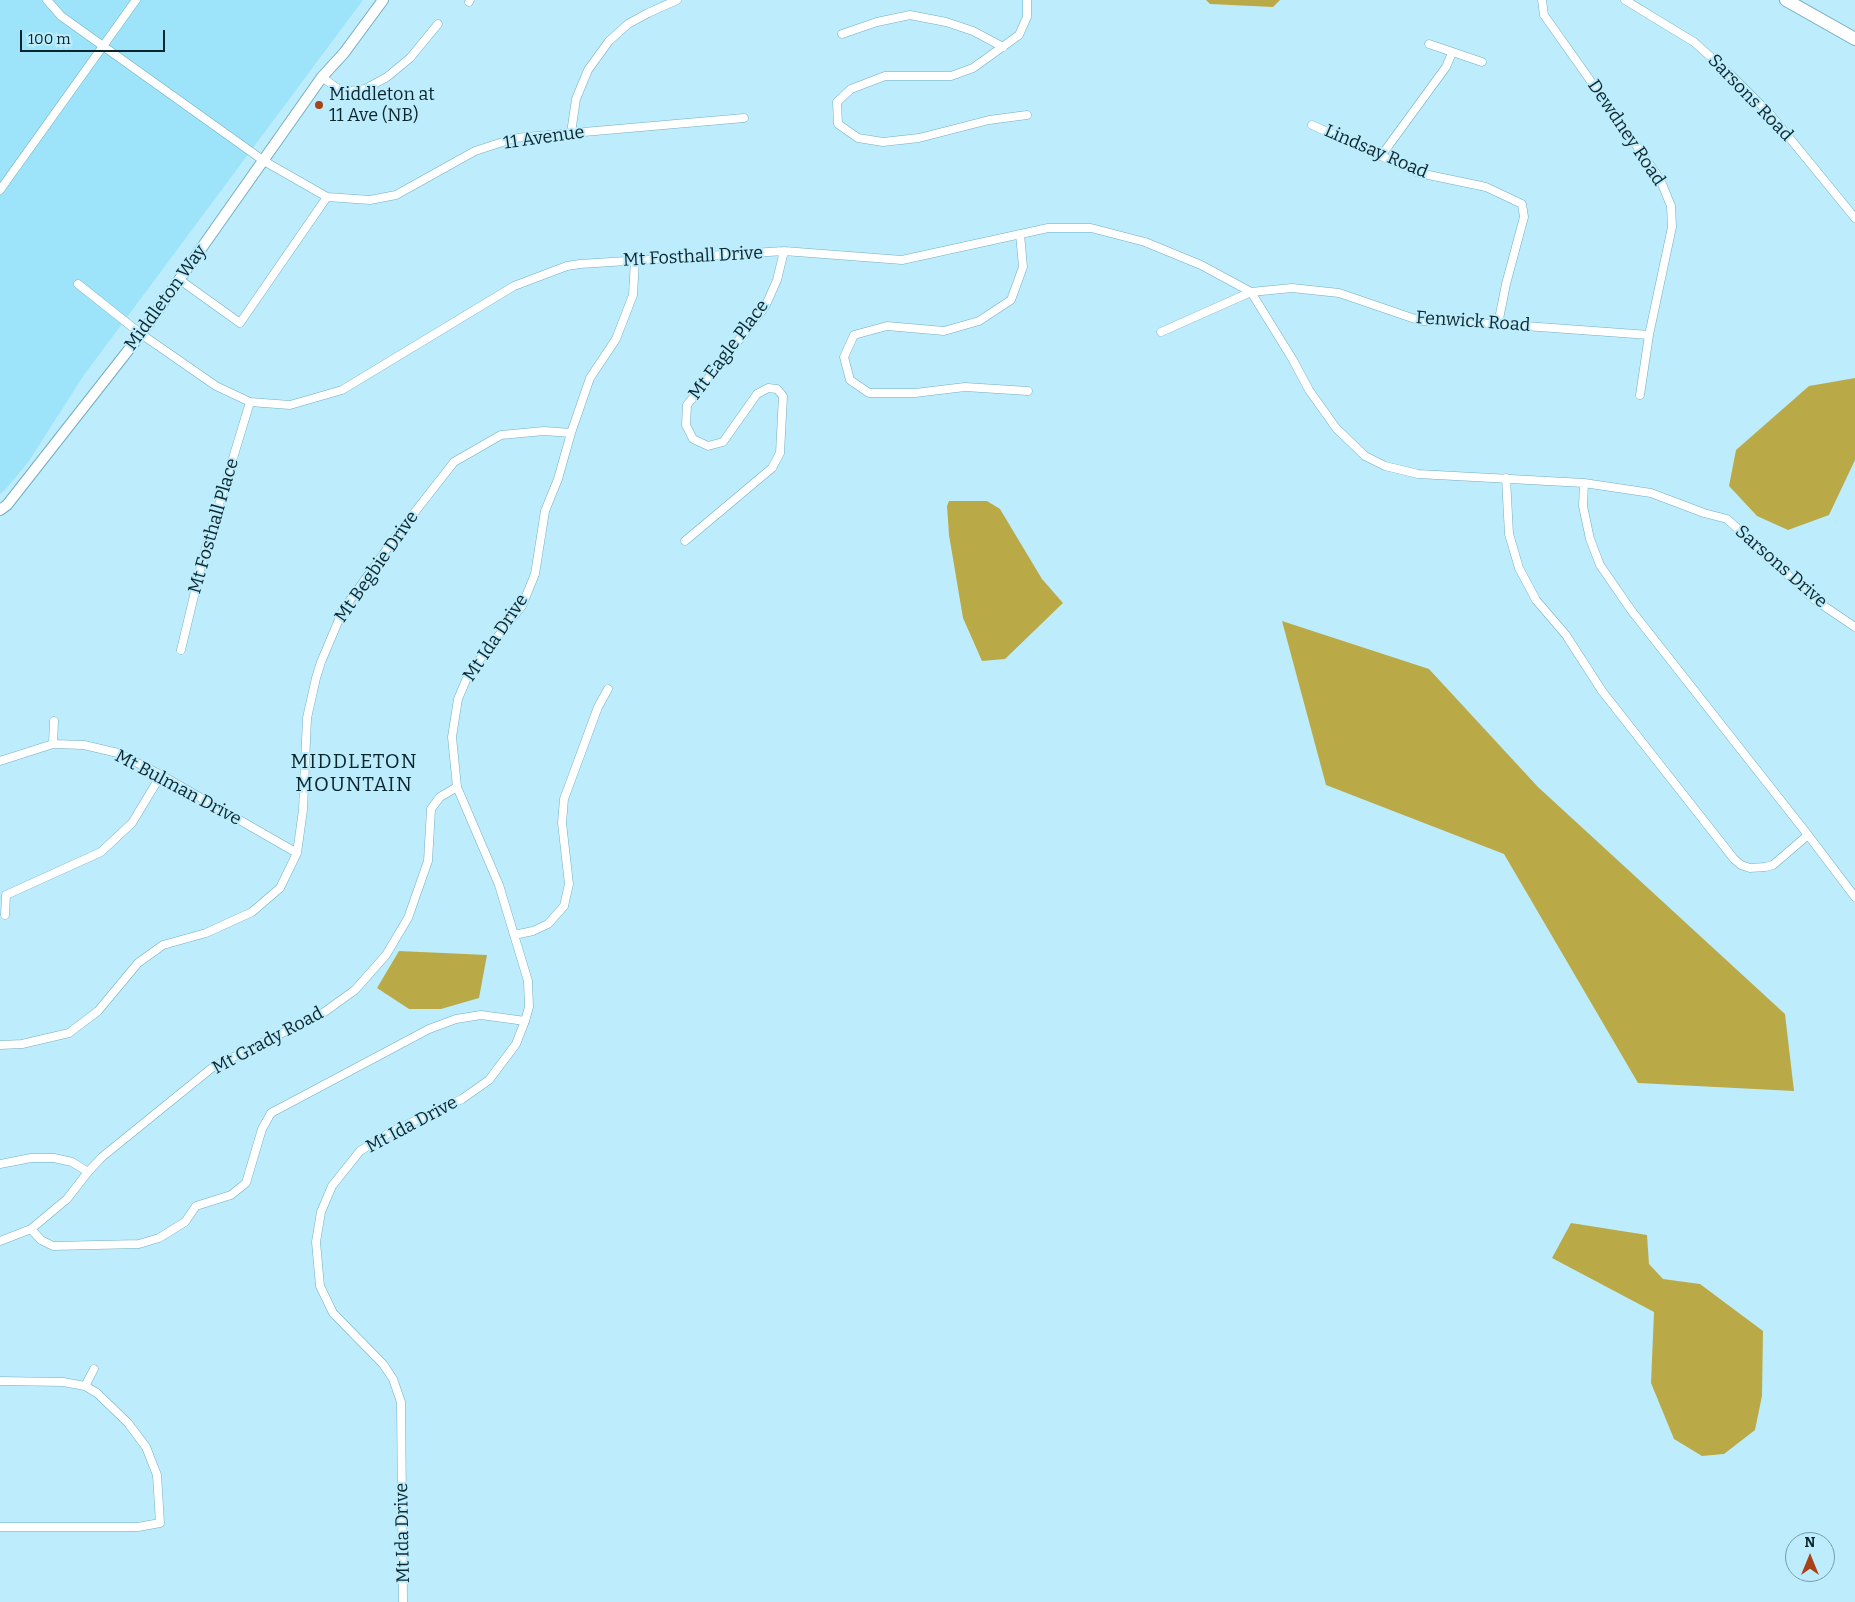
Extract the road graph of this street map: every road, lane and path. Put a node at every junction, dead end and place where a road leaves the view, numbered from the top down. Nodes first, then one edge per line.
1 (47, 0) edge
2 (136, 0) edge
3 (383, 0) edge
4 (677, 0) edge
5 (1027, 0) edge
6 (1542, 0) edge
7 (1625, 0) edge
8 (1786, 0) edge
9 (438, 24) dead end
10 (842, 34) dead end
11 (1855, 39) edge
12 (1429, 44) dead end
13 (102, 46) junction
14 (1003, 47) junction
15 (1452, 53) junction
16 (1482, 62) dead end
17 (322, 77) junction
18 (1027, 115) dead end
19 (744, 118) dead end
20 (1312, 125) dead end
21 (571, 133) junction
22 (1381, 156) junction
23 (264, 161) junction
24 (0, 190) edge
25 (327, 197) junction
26 (1855, 218) edge
27 (1020, 234) junction
28 (784, 252) junction
29 (634, 260) junction
30 (180, 280) junction
31 (78, 284) dead end
32 (1251, 292) junction
33 (1498, 324) junction
34 (1160, 332) dead end
35 (141, 334) junction
36 (1649, 335) junction
37 (1028, 391) dead end
38 (1640, 395) dead end
39 (250, 402) junction
40 (571, 433) junction
41 (1506, 478) junction
42 (1584, 482) junction
43 (0, 510) edge
44 (685, 541) dead end
45 (1855, 627) edge
46 (180, 650) dead end
47 (608, 689) dead end
48 (54, 721) dead end
49 (53, 744) junction
50 (0, 762) edge
51 (161, 775) junction
52 (457, 787) junction
53 (1808, 835) junction
54 (297, 853) junction
55 (1855, 897) edge
56 (5, 915) dead end
57 (514, 934) junction
58 (525, 1021) junction
59 (0, 1045) edge
60 (0, 1164) edge
61 (88, 1172) junction
62 (32, 1230) junction
63 (0, 1241) edge
64 (94, 1369) dead end
65 (0, 1381) edge
66 (85, 1386) junction
67 (0, 1526) edge
68 (403, 1602) edge

1 - 13 street, 11 Avenue
2 - 13 street
3 - 17 street, Middleton Way
4 - 21 street
5 - 14 street
6 - 36 street, Dewdney Road
7 - 26 street, Sarsons Road
8 - 11 main road
9 - 17 street
10 - 14 street
12 - 15 street
13 - 23 street, 11 Avenue
13 - 24 street
14 - 18 street
15 - 16 street
15 - 22 street
17 - 23 street, Middleton Way
19 - 21 street, 11 Avenue
20 - 22 street, Lindsay Road
21 - 25 street, 11 Avenue
22 - 33 street, Lindsay Road
23 - 25 street, 11 Avenue
23 - 30 street, Middleton Way
25 - 30 street
27 - 28 street, Mt Fosthall Drive
27 - 32 street, Mt Fosthall Drive
27 - 37 street
28 - 29 street, Mt Fosthall Drive
28 - 44 street, Mt Eagle Place
29 - 39 street, Mt Fosthall Drive
29 - 40 street, Mt Ida Drive
30 - 35 street, Middleton Way
31 - 35 street, Mt Fosthall Drive
32 - 33 street, Fenwick Road
32 - 34 street, Fenwick Road
32 - 41 street, Mt Fosthall Drive
33 - 36 street, Fenwick Road
35 - 39 street, Mt Fosthall Drive
35 - 43 street, Middleton Way
36 - 38 street, Dewdney Road
39 - 46 street, Mt Fosthall Place
40 - 52 street, Mt Ida Drive
40 - 54 street, Mt Begbie Drive
41 - 42 street, Sarsons Drive
41 - 53 street
42 - 45 street, Sarsons Drive
42 - 53 street
47 - 57 street
48 - 49 street
49 - 50 street, Mt Bulman Drive
49 - 51 street, Mt Bulman Drive
51 - 54 street, Mt Bulman Drive
51 - 56 street
52 - 57 street, Mt Ida Drive
52 - 61 street, Mt Grady Road
53 - 55 street
54 - 59 street, Mt Begbie Drive
57 - 58 street, Mt Ida Drive
58 - 62 street
58 - 68 street, Mt Ida Drive
60 - 61 street
61 - 62 street, Mt Grady Road
62 - 63 street, Mt Grady Road
64 - 66 street
65 - 66 street
66 - 67 street

